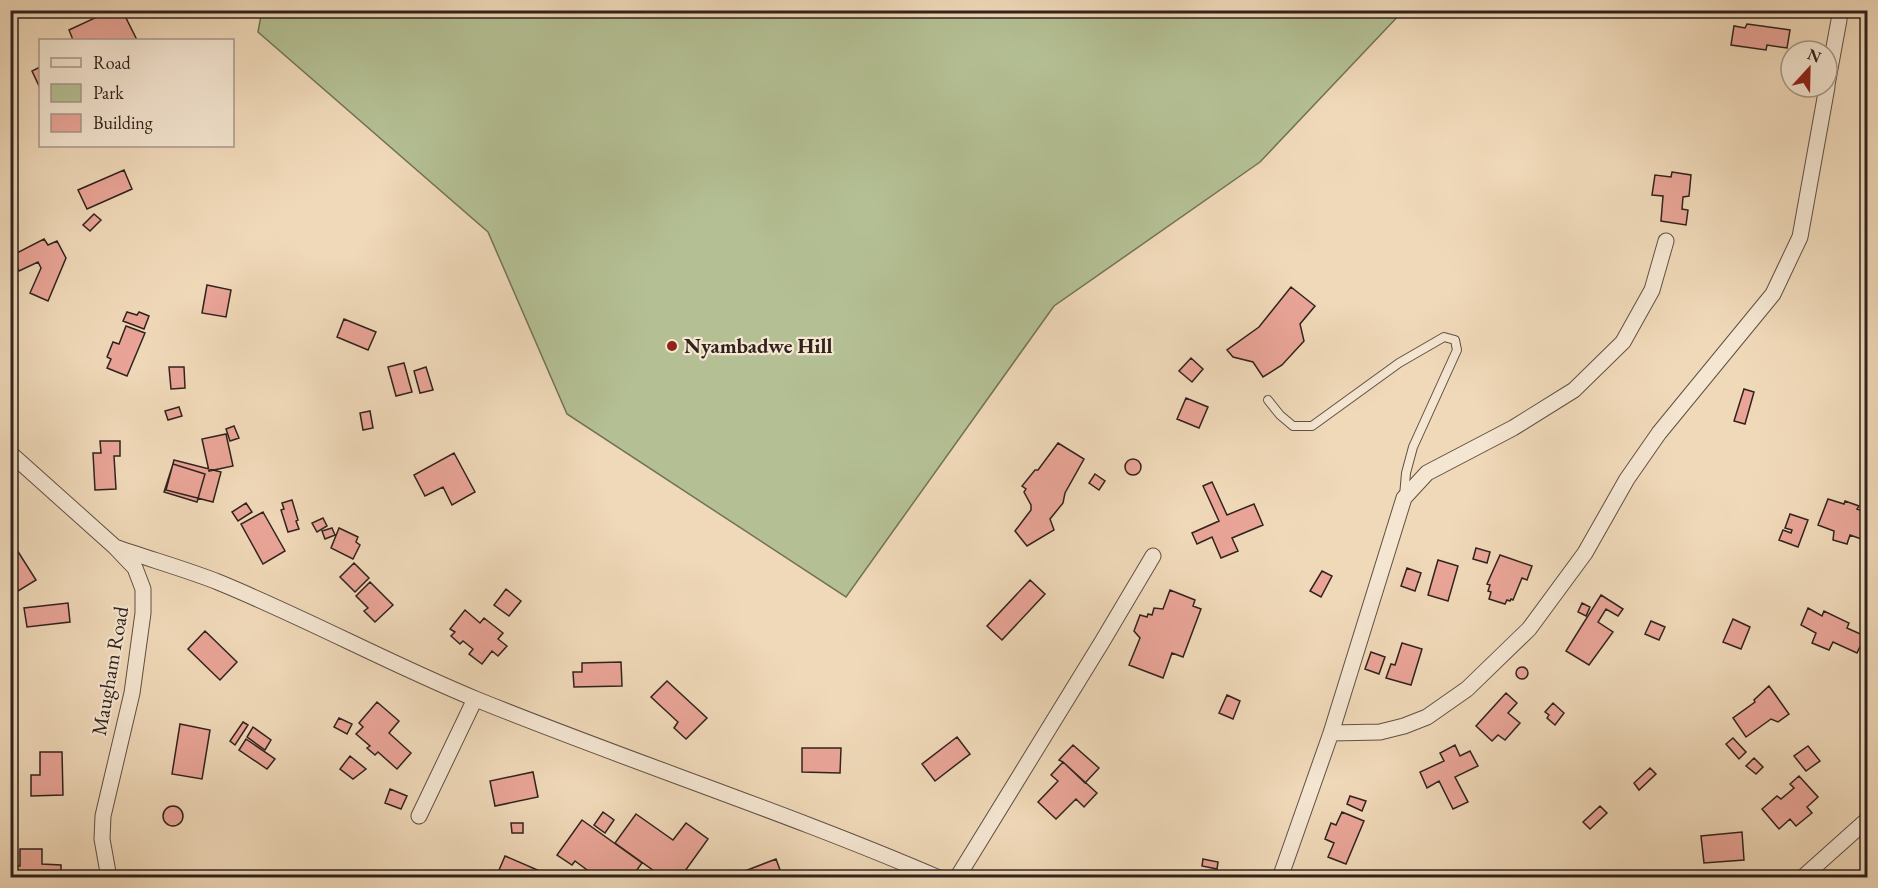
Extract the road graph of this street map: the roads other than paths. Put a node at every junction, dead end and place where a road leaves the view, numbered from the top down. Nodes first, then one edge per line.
1 (1839, 10) edge
2 (1836, 39) edge
3 (1825, 99) edge
4 (1666, 241) dead end
5 (1268, 400) dead end
6 (10, 453) edge
7 (1404, 498) junction
8 (115, 547) junction
9 (1153, 556) dead end
10 (476, 699) junction
11 (1331, 733) junction
12 (419, 816) dead end
13 (1868, 819) edge
14 (109, 878) edge
15 (939, 878) edge
16 (957, 878) edge
17 (1280, 878) edge
18 (1802, 878) edge

1 - 2 street
3 - 11 street
4 - 7 street
5 - 7 lane
6 - 8 street, Maugham Road
7 - 11 street
8 - 10 street
8 - 14 street, Maugham Road
9 - 16 street
10 - 12 street
10 - 15 street
11 - 17 street
13 - 18 street

